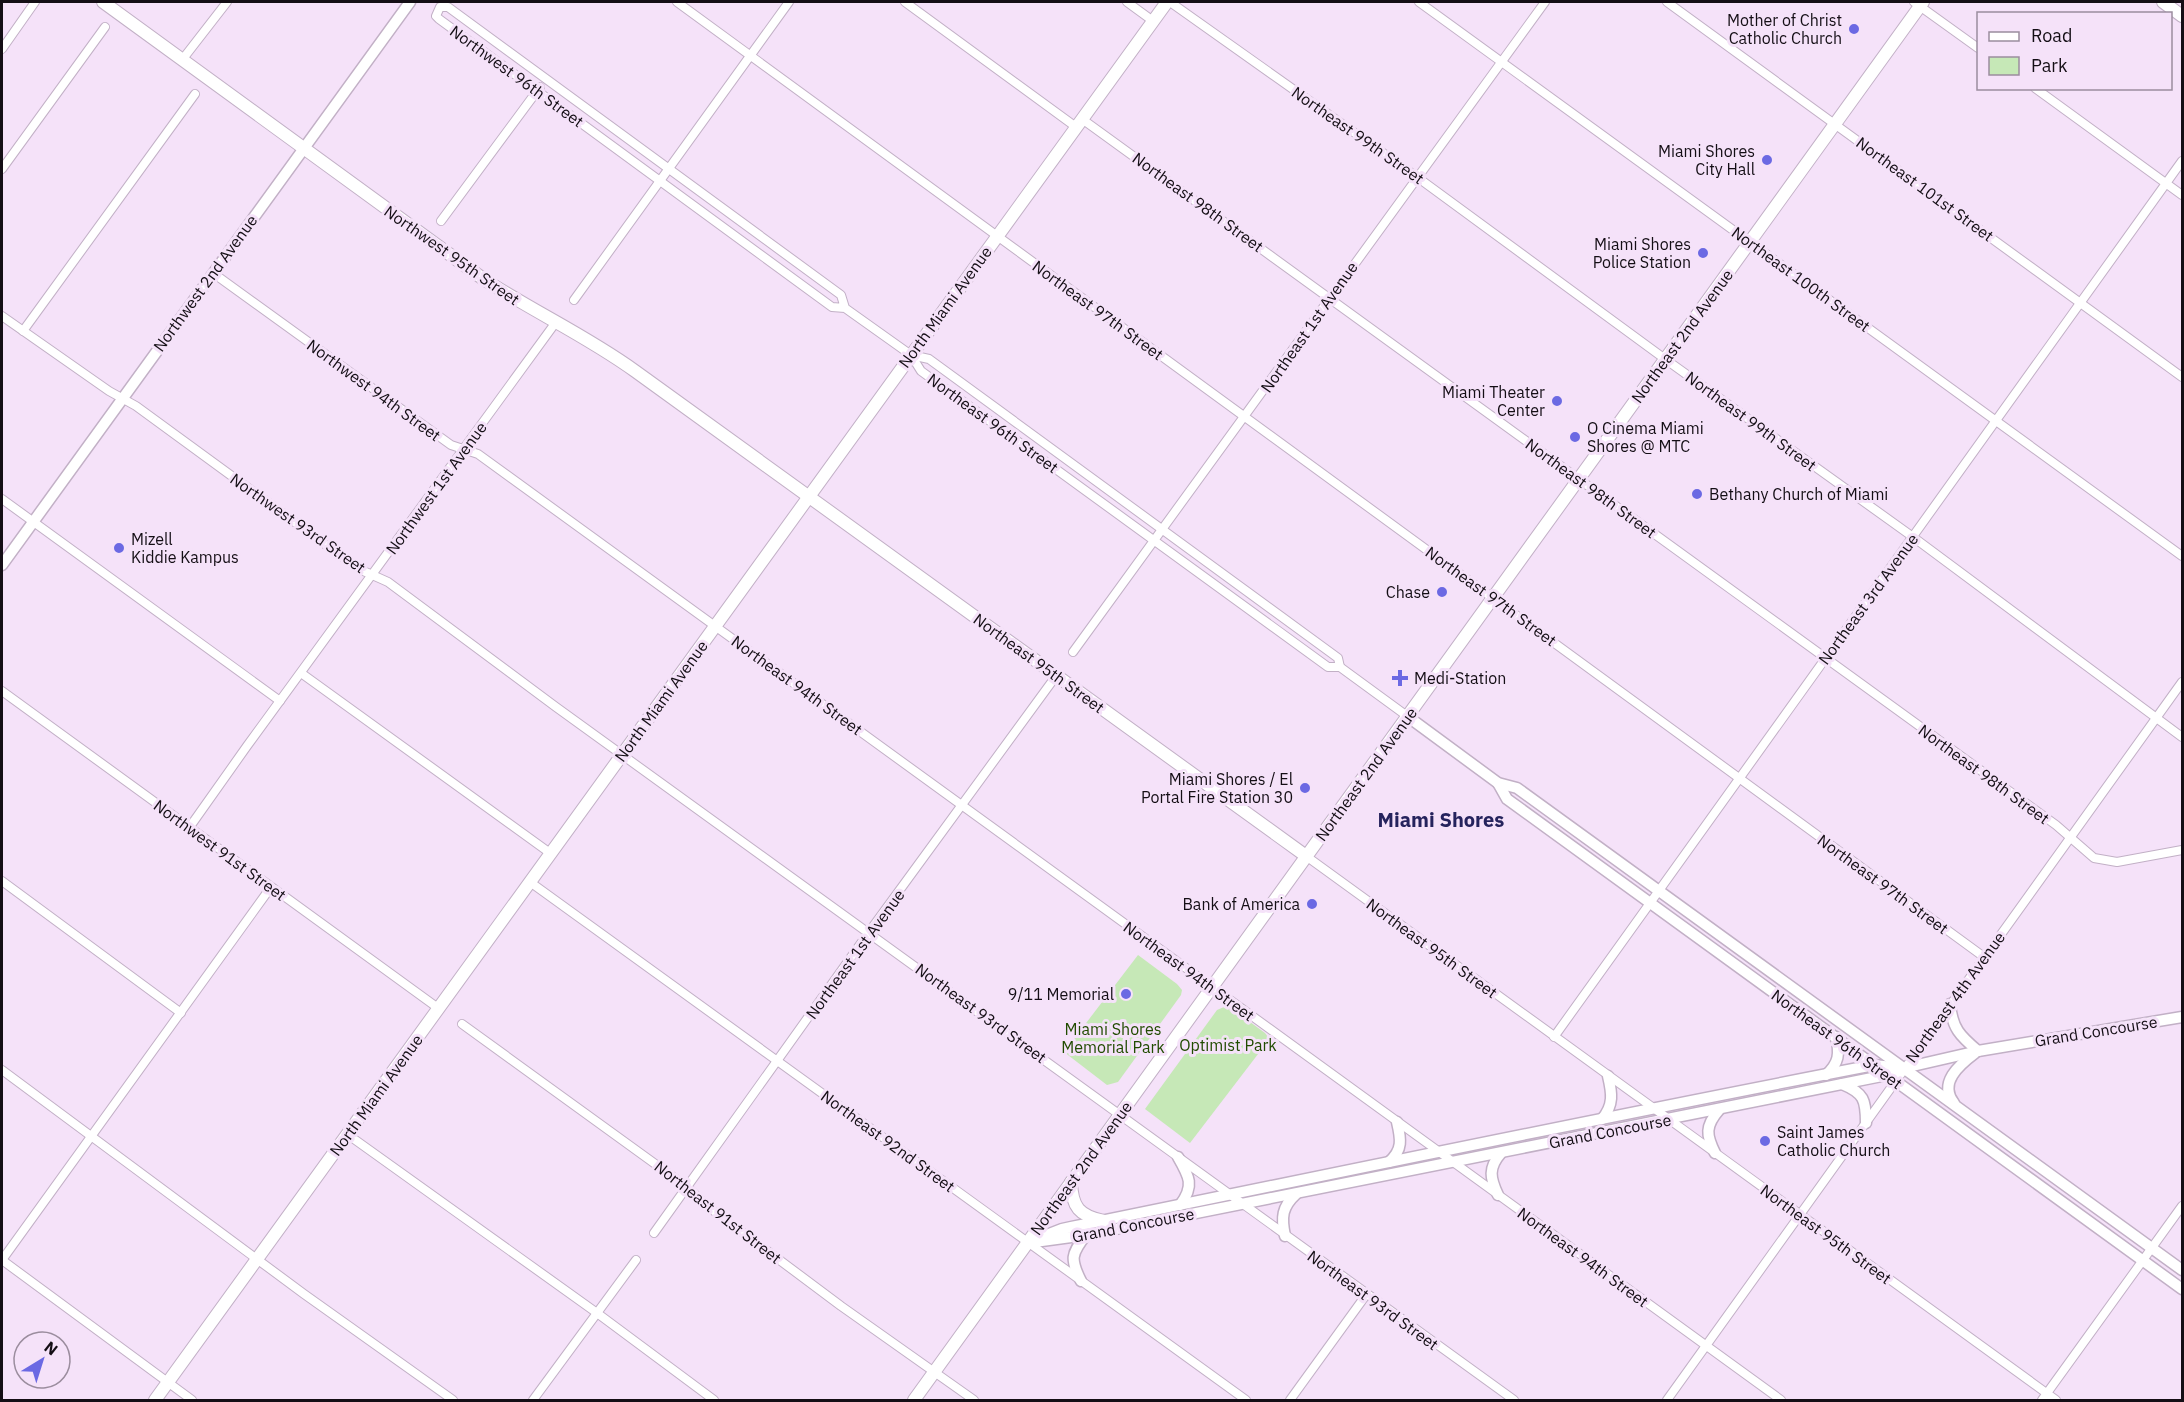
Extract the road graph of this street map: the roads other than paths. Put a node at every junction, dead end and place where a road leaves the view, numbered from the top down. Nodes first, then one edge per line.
1 (35, 2) edge
2 (103, 2) edge
3 (227, 2) edge
4 (410, 2) edge
5 (677, 2) edge
6 (789, 2) edge
7 (905, 2) edge
8 (1127, 2) edge
9 (1168, 2) edge
10 (1419, 2) edge
11 (1545, 2) edge
12 (1667, 2) edge
13 (2163, 2) edge
14 (1919, 3) edge
15 (2182, 16) edge
16 (1153, 21) junction
17 (105, 27) dead end
18 (1977, 47) edge
19 (2, 48) edge
20 (750, 55) junction
21 (182, 60) junction
22 (1501, 61) junction
23 (546, 80) junction
24 (2038, 90) edge
25 (537, 91) junction
26 (195, 94) dead end
27 (1079, 123) junction
28 (1836, 123) junction
29 (303, 148) junction
30 (2182, 162) edge
31 (2, 169) edge
32 (667, 169) junction
33 (1417, 177) junction
34 (659, 180) junction
35 (2167, 183) junction
36 (2182, 195) edge
37 (441, 221) dead end
38 (996, 237) junction
39 (1750, 241) junction
40 (213, 273) junction
41 (1329, 297) junction
42 (574, 300) dead end
43 (2080, 304) junction
44 (845, 308) junction
45 (2, 316) edge
46 (556, 322) junction
47 (23, 331) junction
48 (911, 356) junction
49 (1665, 359) junction
50 (2182, 377) edge
51 (123, 398) junction
52 (1246, 416) junction
53 (1996, 422) junction
54 (464, 449) junction
55 (1579, 479) junction
56 (809, 496) junction
57 (2, 499) edge
58 (33, 522) junction
59 (1162, 530) junction
60 (1913, 537) junction
61 (1154, 540) junction
62 (2182, 556) edge
63 (2, 565) edge
64 (372, 575) junction
65 (1493, 597) junction
66 (715, 626) junction
67 (1073, 652) dead end
68 (1825, 660) junction
69 (1340, 667) junction
70 (302, 673) junction
71 (1056, 676) junction
72 (2182, 682) edge
73 (2, 691) edge
74 (280, 701) junction
75 (1407, 716) junction
76 (2156, 718) junction
77 (2182, 737) edge
78 (622, 754) junction
79 (1739, 780) junction
80 (1498, 783) junction
81 (962, 806) junction
82 (189, 828) junction
83 (2070, 837) junction
84 (2182, 850) edge
85 (550, 854) junction
86 (1306, 856) junction
87 (2, 881) edge
88 (530, 882) junction
89 (272, 887) junction
90 (1659, 891) junction
91 (1651, 903) junction
92 (869, 932) junction
93 (1984, 957) junction
94 (1212, 987) junction
95 (1950, 1004) junction
96 (438, 1008) junction
97 (181, 1013) junction
98 (2182, 1017) edge
99 (462, 1024) dead end
100 (1554, 1036) junction
101 (1836, 1037) junction
102 (1978, 1051) junction
103 (778, 1062) junction
104 (1874, 1065) junction
105 (1904, 1068) junction
106 (2, 1070) edge
107 (1826, 1075) junction
108 (1608, 1076) junction
109 (1891, 1078) junction
110 (1842, 1084) junction
111 (1956, 1106) junction
112 (1654, 1109) junction
113 (1719, 1110) junction
114 (1120, 1114) junction
115 (1602, 1119) junction
116 (1668, 1119) junction
117 (1397, 1122) junction
118 (1866, 1123) junction
119 (347, 1134) junction
120 (92, 1136) junction
121 (1438, 1152) junction
122 (1501, 1153) junction
123 (1715, 1153) junction
124 (1178, 1157) junction
125 (1389, 1162) junction
126 (1452, 1162) junction
127 (1071, 1182) junction
128 (687, 1186) junction
129 (1296, 1193) junction
130 (1229, 1195) junction
131 (1498, 1195) junction
132 (1242, 1204) junction
133 (1180, 1205) junction
134 (2182, 1206) edge
135 (1800, 1215) junction
136 (1104, 1221) junction
137 (654, 1233) dead end
138 (1086, 1235) junction
139 (1285, 1236) junction
140 (1027, 1243) junction
141 (2152, 1248) junction
142 (257, 1259) junction
143 (2, 1260) edge
144 (636, 1260) dead end
145 (2143, 1260) junction
146 (2182, 1270) edge
147 (1081, 1281) junction
148 (2182, 1289) edge
149 (1365, 1295) junction
150 (597, 1313) junction
151 (1706, 1346) junction
152 (934, 1372) junction
153 (167, 1383) junction
154 (2045, 1397) edge
155 (155, 1401) edge
156 (192, 1401) edge
157 (453, 1401) edge
158 (532, 1401) edge
159 (714, 1401) edge
160 (914, 1401) edge
161 (974, 1401) edge
162 (1246, 1401) edge
163 (1290, 1401) edge
164 (1514, 1401) edge
165 (1667, 1401) edge
166 (1781, 1401) edge
167 (2056, 1401) edge

1 - 19 street
2 - 21 main road, Northwest 95th Street
3 - 21 street
4 - 29 street, Northwest 2nd Avenue
5 - 20 street, Northeast 97th Street
6 - 20 street
7 - 27 street, Northeast 98th Street
8 - 16 street
9 - 16 main road, North Miami Avenue
9 - 33 street, Northeast 99th Street
10 - 22 street, Northeast 100th Street
11 - 22 street, Northeast 1st Avenue
12 - 28 street, Northeast 101st Street
13 - 15 main road
14 - 18 street
14 - 28 main road, Northeast 2nd Avenue
16 - 27 main road, North Miami Avenue
17 - 31 street
20 - 32 street
20 - 38 street, Northeast 97th Street
21 - 29 main road, Northwest 95th Street
22 - 33 street, Northeast 1st Avenue
22 - 39 street, Northeast 100th Street
23 - 25 street
23 - 25 street, Northwest 96th Street
23 - 32 street, Northwest 96th Street
24 - 35 street
25 - 34 street, Northwest 96th Street
25 - 37 street
26 - 47 street
27 - 38 main road, North Miami Avenue
27 - 41 street, Northeast 98th Street
28 - 39 main road, Northeast 2nd Avenue
28 - 43 street, Northeast 101st Street
29 - 40 street, Northwest 2nd Avenue
29 - 46 main road, Northwest 95th Street
30 - 35 street, Northeast 3rd Avenue
32 - 34 street
32 - 44 street, Northwest 96th Street
33 - 41 street, Northeast 1st Avenue
33 - 49 street, Northeast 99th Street
34 - 42 street
34 - 44 street, Northwest 96th Street
35 - 36 street
35 - 43 street, Northeast 3rd Avenue
38 - 48 main road, North Miami Avenue
38 - 52 street, Northeast 97th Street
39 - 49 main road, Northeast 2nd Avenue
39 - 53 street, Northeast 100th Street
40 - 51 street, Northwest 2nd Avenue
40 - 54 street, Northwest 94th Street
41 - 52 street, Northeast 1st Avenue
41 - 55 street, Northeast 98th Street
43 - 50 street, Northeast 101st Street
43 - 53 street, Northeast 3rd Avenue
44 - 48 street, Northwest 96th Street
45 - 47 street, Northwest 93rd Street
46 - 54 street, Northwest 1st Avenue
46 - 56 main road, Northwest 95th Street
47 - 51 street, Northwest 93rd Street
48 - 56 main road, North Miami Avenue
48 - 59 street, Northeast 96th Street
48 - 61 street, Northeast 96th Street
49 - 55 main road, Northeast 2nd Avenue
49 - 60 street, Northeast 99th Street
51 - 58 street, Northwest 2nd Avenue
51 - 64 street, Northwest 93rd Street
52 - 59 street, Northeast 1st Avenue
52 - 65 street, Northeast 97th Street
53 - 60 street, Northeast 3rd Avenue
53 - 62 street, Northeast 100th Street
54 - 64 street, Northwest 1st Avenue
54 - 66 street, Northwest 94th Street
55 - 65 main road, Northeast 2nd Avenue
55 - 68 street, Northeast 98th Street
56 - 66 main road, North Miami Avenue
56 - 71 main road, Northeast 95th Street
57 - 58 street
58 - 63 street, Northwest 2nd Avenue
58 - 74 street
59 - 61 street, Northeast 1st Avenue
59 - 69 street, Northeast 96th Street
60 - 68 street, Northeast 3rd Avenue
60 - 76 street, Northeast 99th Street
61 - 67 street, Northeast 1st Avenue
61 - 69 street, Northeast 96th Street
64 - 70 street, Northwest 1st Avenue
64 - 78 street, Northwest 93rd Street
65 - 75 main road, Northeast 2nd Avenue
65 - 79 street, Northeast 97th Street
66 - 78 main road, North Miami Avenue
66 - 81 street, Northeast 94th Street
68 - 79 street, Northeast 3rd Avenue
68 - 83 street, Northeast 98th Street
69 - 75 street, Northeast 96th Street
70 - 74 street, Northwest 1st Avenue
70 - 85 street
71 - 81 street, Northeast 1st Avenue
71 - 86 main road, Northeast 95th Street
72 - 76 street, Northeast 4th Avenue
73 - 82 street, Northwest 91st Street
74 - 82 street, Northwest 1st Avenue
75 - 80 street, Northeast 96th Street
75 - 86 main road, Northeast 2nd Avenue
76 - 77 street, Northeast 99th Street
76 - 83 street, Northeast 4th Avenue
78 - 85 main road, North Miami Avenue
78 - 92 street, Northeast 93rd Street
79 - 90 street, Northeast 3rd Avenue
79 - 93 street, Northeast 97th Street
80 - 90 street, Northeast 96th Street
80 - 91 street, Northeast 96th Street
81 - 92 street, Northeast 1st Avenue
81 - 94 street, Northeast 94th Street
82 - 89 street, Northwest 91st Street
83 - 84 street, Northeast 98th Street
83 - 93 street, Northeast 4th Avenue
85 - 88 main road, North Miami Avenue
86 - 94 main road, Northeast 2nd Avenue
86 - 100 street, Northeast 95th Street
87 - 97 street
88 - 96 main road, North Miami Avenue
88 - 103 street, Northeast 92nd Street
89 - 96 street, Northwest 91st Street
89 - 97 street
90 - 91 street, Northeast 3rd Avenue
90 - 105 street, Northeast 96th Street
91 - 100 street, Northeast 3rd Avenue
91 - 101 street, Northeast 96th Street
92 - 103 street, Northeast 1st Avenue
92 - 114 street, Northeast 93rd Street
93 - 95 street, Northeast 4th Avenue
94 - 114 main road, Northeast 2nd Avenue
94 - 117 street, Northeast 94th Street
95 - 102 street
95 - 105 street, Northeast 4th Avenue
96 - 119 main road, North Miami Avenue
97 - 120 street
98 - 102 street, Grand Concourse
99 - 128 street, Northeast 91st Street
100 - 108 street, Northeast 95th Street
101 - 104 street, Northeast 96th Street
101 - 107 street
102 - 105 street, Grand Concourse
102 - 111 street
103 - 128 street, Northeast 1st Avenue
103 - 140 street, Northeast 92nd Street
104 - 105 street, Grand Concourse
104 - 107 street, Grand Concourse
104 - 109 street, Northeast 96th Street
105 - 109 street, Grand Concourse
105 - 111 street, Northeast 96th Street
106 - 120 street
107 - 112 street, Grand Concourse
108 - 112 street, Northeast 95th Street
108 - 115 street
109 - 110 street, Grand Concourse
109 - 118 street, Northeast 4th Avenue
109 - 145 street, Northeast 96th Street
110 - 113 street, Grand Concourse
110 - 118 street
111 - 141 street, Northeast 96th Street
112 - 115 street, Grand Concourse
112 - 116 street, Northeast 95th Street
113 - 116 street, Grand Concourse
113 - 123 street
114 - 124 street, Northeast 93rd Street
114 - 127 main road, Northeast 2nd Avenue
115 - 121 street, Grand Concourse
116 - 122 street, Grand Concourse
116 - 123 street, Northeast 95th Street
117 - 121 street, Northeast 94th Street
117 - 125 street
118 - 135 street, Northeast 4th Avenue
119 - 142 main road, North Miami Avenue
119 - 150 street
120 - 142 street
120 - 143 street
121 - 125 street, Grand Concourse
121 - 126 street, Northeast 94th Street
122 - 126 street, Grand Concourse
122 - 131 street
123 - 135 street, Northeast 95th Street
124 - 130 street, Northeast 93rd Street
124 - 133 street
125 - 130 street, Grand Concourse
126 - 129 street, Grand Concourse
126 - 131 street, Northeast 94th Street
127 - 136 main road
127 - 140 main road, Northeast 2nd Avenue
128 - 137 street, Northeast 1st Avenue
128 - 152 street, Northeast 91st Street
129 - 132 street, Grand Concourse
129 - 139 street
130 - 132 street, Northeast 93rd Street
130 - 133 street, Grand Concourse
131 - 151 street, Northeast 94th Street
132 - 138 street, Grand Concourse
132 - 139 street, Northeast 93rd Street
133 - 136 street, Grand Concourse
134 - 141 street
135 - 151 street, Northeast 4th Avenue
135 - 154 street, Northeast 95th Street
136 - 140 street, Grand Concourse
138 - 140 street, Grand Concourse
138 - 147 street
139 - 149 street, Northeast 93rd Street
140 - 147 street, Northeast 92nd Street
140 - 152 main road, Northeast 2nd Avenue
141 - 145 street
141 - 146 street, Northeast 96th Street
142 - 153 main road, North Miami Avenue
142 - 157 street
143 - 153 street
144 - 150 street
145 - 148 street, Northeast 96th Street
145 - 154 street
147 - 162 street, Northeast 92nd Street
149 - 163 street
149 - 164 street, Northeast 93rd Street
150 - 158 street
150 - 159 street
151 - 165 street, Northeast 4th Avenue
151 - 166 street, Northeast 94th Street
152 - 160 main road, Northeast 2nd Avenue
152 - 161 street, Northeast 91st Street
153 - 155 main road, North Miami Avenue
153 - 156 street
154 - 167 street, Northeast 95th Street

